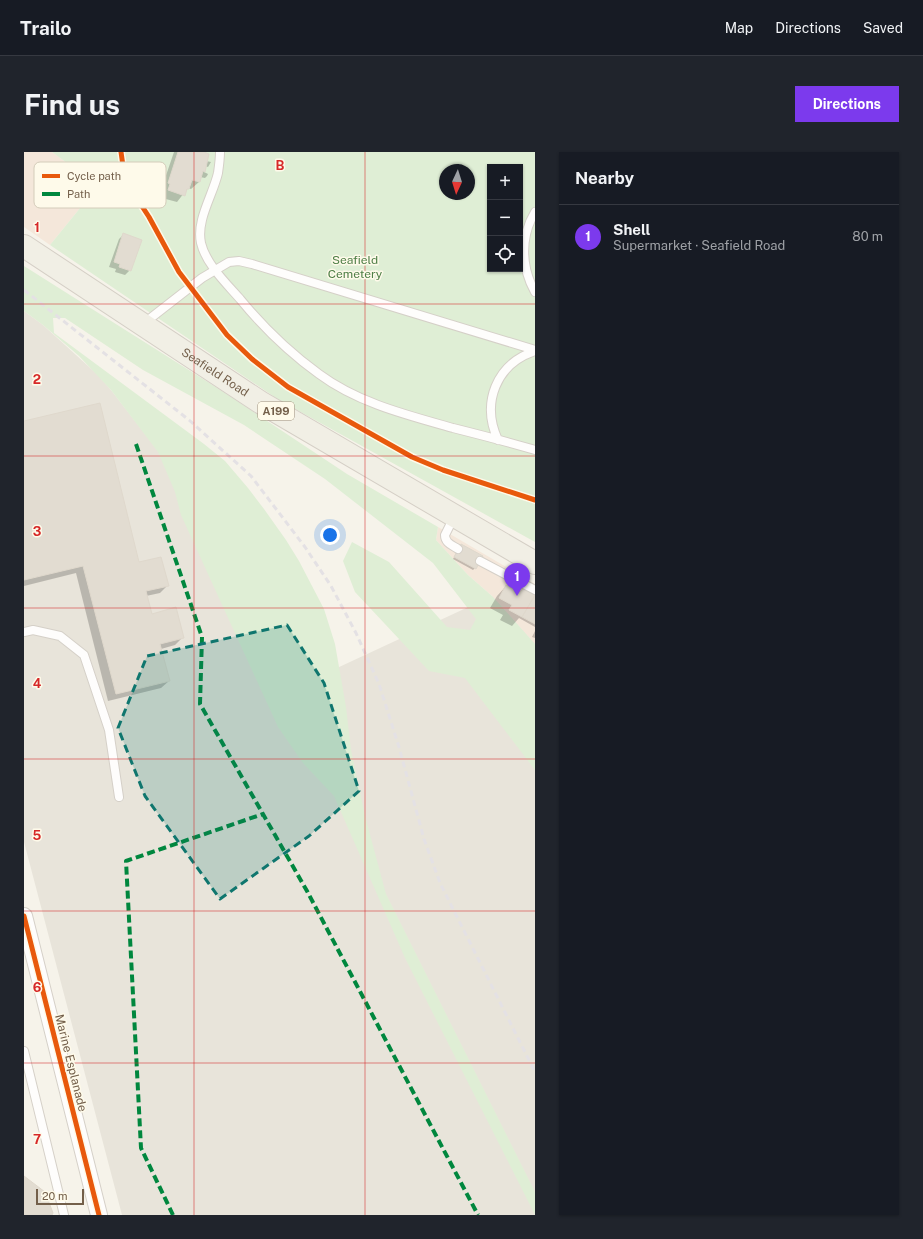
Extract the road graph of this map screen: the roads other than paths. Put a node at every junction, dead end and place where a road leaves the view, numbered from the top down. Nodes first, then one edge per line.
1 (220, 152) edge
2 (535, 212) edge
3 (24, 246) edge
4 (216, 270) junction
5 (535, 292) edge
6 (142, 324) junction
7 (535, 351) edge
8 (498, 440) junction
9 (535, 450) edge
10 (455, 516) junction
11 (458, 549) dead end
12 (480, 561) dead end
13 (535, 563) edge
14 (535, 590) edge
15 (24, 632) edge
16 (119, 797) dead end
17 (24, 916) edge
18 (24, 1051) edge
19 (64, 1215) edge
20 (99, 1215) edge

1 - 4 lane
2 - 5 lane
3 - 6 main road, Seafield Road / A199
4 - 6 lane
4 - 7 lane
4 - 8 lane
6 - 10 main road, Seafield Road / A199
7 - 8 lane
8 - 9 lane
10 - 11 lane
10 - 13 main road, Seafield Road / A199
12 - 14 lane
15 - 16 lane
17 - 20 street, Marine Esplanade
18 - 19 lane

